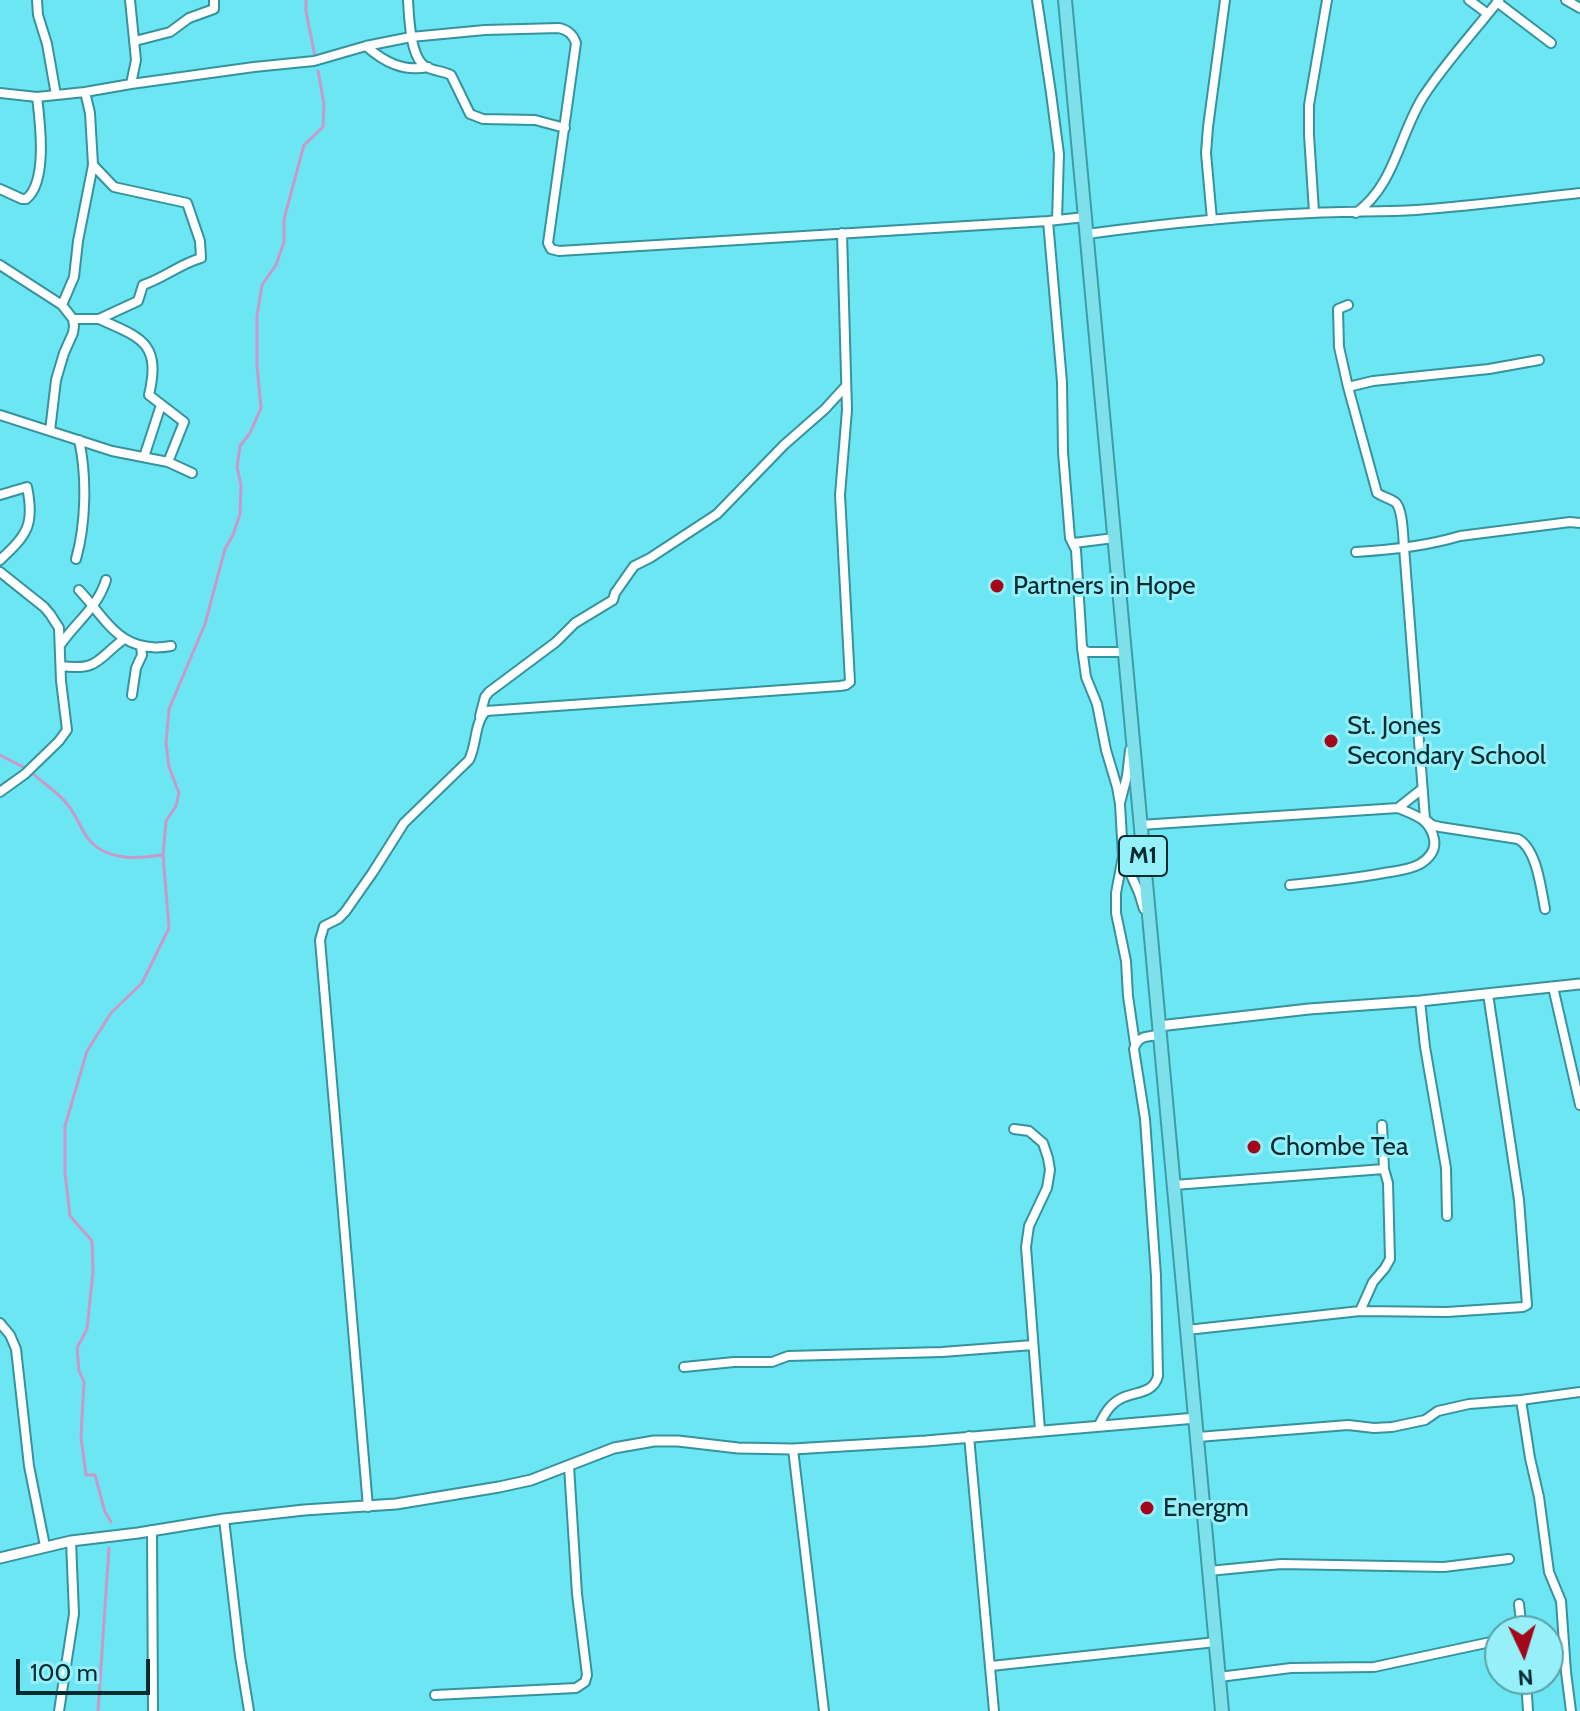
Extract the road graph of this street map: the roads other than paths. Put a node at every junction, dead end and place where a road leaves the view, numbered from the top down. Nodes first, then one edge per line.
1 (37, 0) edge
2 (130, 0) edge
3 (214, 0) edge
4 (408, 0) edge
5 (1037, 0) edge
6 (1065, 0) edge
7 (1225, 0) edge
8 (1327, 0) edge
9 (1469, 0) edge
10 (1566, 0) edge
11 (1498, 1) edge
12 (1580, 8) edge
13 (1488, 14) junction
14 (411, 37) junction
15 (135, 41) junction
16 (1551, 43) dead end
17 (366, 46) junction
18 (428, 67) junction
19 (131, 84) junction
20 (85, 92) junction
21 (0, 93) edge
22 (56, 95) junction
23 (37, 97) junction
24 (565, 128) junction
25 (93, 165) junction
26 (0, 189) edge
27 (1580, 193) edge
28 (1314, 212) junction
29 (1356, 213) junction
30 (1085, 217) junction
31 (1212, 220) junction
32 (1053, 221) junction
33 (842, 233) junction
34 (1087, 234) junction
35 (0, 265) edge
36 (62, 305) junction
37 (1348, 305) dead end
38 (73, 319) junction
39 (99, 319) junction
40 (1539, 360) dead end
41 (846, 386) junction
42 (1348, 387) junction
43 (161, 405) junction
44 (0, 415) edge
45 (50, 431) junction
46 (79, 440) junction
47 (144, 457) junction
48 (168, 462) junction
49 (192, 473) dead end
50 (0, 495) edge
51 (1580, 523) edge
52 (1114, 538) junction
53 (1074, 543) junction
54 (1404, 547) junction
55 (1356, 552) dead end
56 (76, 559) dead end
57 (0, 560) edge
58 (0, 572) edge
59 (106, 580) dead end
60 (79, 590) dead end
61 (94, 606) junction
62 (124, 639) junction
63 (60, 645) junction
64 (141, 646) junction
65 (171, 646) dead end
66 (1082, 647) junction
67 (1124, 652) junction
68 (61, 666) junction
69 (132, 695) dead end
70 (480, 717) junction
71 (1132, 735) junction
72 (1422, 789) junction
73 (0, 792) edge
74 (1120, 804) junction
75 (1398, 808) junction
76 (1425, 819) junction
77 (1140, 825) junction
78 (1123, 856) junction
79 (1290, 885) dead end
80 (1545, 909) dead end
81 (1150, 929) junction
82 (1580, 984) edge
83 (1553, 987) junction
84 (1488, 994) junction
85 (1420, 1001) junction
86 (1159, 1030) junction
87 (1135, 1044) junction
88 (1580, 1105) edge
89 (1382, 1125) dead end
90 (1014, 1129) dead end
91 (1384, 1169) junction
92 (1174, 1185) junction
93 (1447, 1216) dead end
94 (1360, 1311) junction
95 (0, 1323) edge
96 (1187, 1330) junction
97 (1033, 1345) junction
98 (684, 1367) dead end
99 (1580, 1392) edge
100 (1521, 1400) junction
101 (1196, 1418) junction
102 (1099, 1425) junction
103 (1040, 1430) junction
104 (969, 1436) junction
105 (1198, 1437) junction
106 (793, 1449) junction
107 (569, 1466) junction
108 (368, 1507) junction
109 (224, 1519) junction
110 (152, 1530) junction
111 (71, 1541) junction
112 (45, 1546) junction
113 (0, 1558) edge
114 (1509, 1559) dead end
115 (1209, 1571) junction
116 (1519, 1604) dead end
117 (1520, 1615) edge
118 (1216, 1642) junction
119 (1484, 1643) edge
120 (991, 1666) junction
121 (1219, 1677) junction
122 (435, 1695) dead end
123 (59, 1711) edge
124 (153, 1711) edge
125 (249, 1711) edge
126 (824, 1711) edge
127 (994, 1711) edge
128 (1222, 1711) edge
129 (1571, 1711) edge

1 - 22 street
2 - 15 street
3 - 15 street
4 - 14 street
5 - 32 street
6 - 30 highway, M1
7 - 31 street
8 - 28 street
9 - 13 street
10 - 12 street
11 - 13 street
11 - 16 street
13 - 29 street
14 - 17 street
14 - 18 street
14 - 24 street
15 - 19 street
17 - 18 street
17 - 19 street
18 - 24 street
19 - 20 street
20 - 22 street
20 - 25 street
21 - 23 street
22 - 23 street
23 - 26 street
24 - 33 street
25 - 36 street
25 - 39 street
27 - 29 street
28 - 29 street
28 - 31 street
30 - 32 street
30 - 34 highway, M1
31 - 34 street
32 - 33 street
32 - 53 street
33 - 41 street
34 - 52 highway, M1
35 - 36 street
36 - 38 street
37 - 42 street
38 - 39 street
38 - 45 street
39 - 43 street
40 - 42 street
41 - 70 street
41 - 70 street
42 - 54 street
43 - 47 street
43 - 48 street
44 - 45 street
45 - 46 street
46 - 47 street
46 - 56 street
47 - 48 street
48 - 49 street
50 - 57 street
51 - 54 street
52 - 53 street
52 - 67 highway, M1
53 - 66 street
54 - 55 street
54 - 72 street
58 - 63 street
59 - 61 street
60 - 61 street
61 - 62 street
61 - 63 street
62 - 64 street
62 - 68 street
63 - 68 street
64 - 65 street
64 - 69 street
66 - 67 street
66 - 74 street
67 - 71 highway, M1
68 - 73 street
70 - 108 street
71 - 74 street
71 - 77 highway, M1
72 - 75 street
72 - 76 street
74 - 78 street
75 - 76 street
75 - 77 street
76 - 79 street
76 - 80 street
77 - 81 highway, M1
78 - 81 street
78 - 87 street
81 - 86 highway, M1
82 - 83 street
83 - 84 street
83 - 88 street
84 - 85 street
84 - 94 street
85 - 86 street
85 - 93 street
86 - 87 street
86 - 92 highway, M1
87 - 102 street
89 - 91 street
90 - 97 street
91 - 92 street
91 - 94 street
92 - 96 highway, M1
94 - 96 street
95 - 112 street
96 - 101 highway, M1
97 - 98 street
97 - 103 street
99 - 100 street
100 - 105 street
100 - 129 street
101 - 102 street
101 - 105 highway, M1
102 - 103 street
103 - 104 street
104 - 106 street
104 - 120 street
105 - 115 highway, M1
106 - 107 street
106 - 126 street
107 - 108 street
107 - 122 street
108 - 109 street
109 - 110 street
109 - 125 street
110 - 111 street
110 - 124 street
111 - 112 street
111 - 123 street
112 - 113 street
114 - 115 street
115 - 118 highway, M1
116 - 117 street
118 - 120 street
118 - 121 highway, M1
119 - 121 street
120 - 127 street
121 - 128 highway, M1

